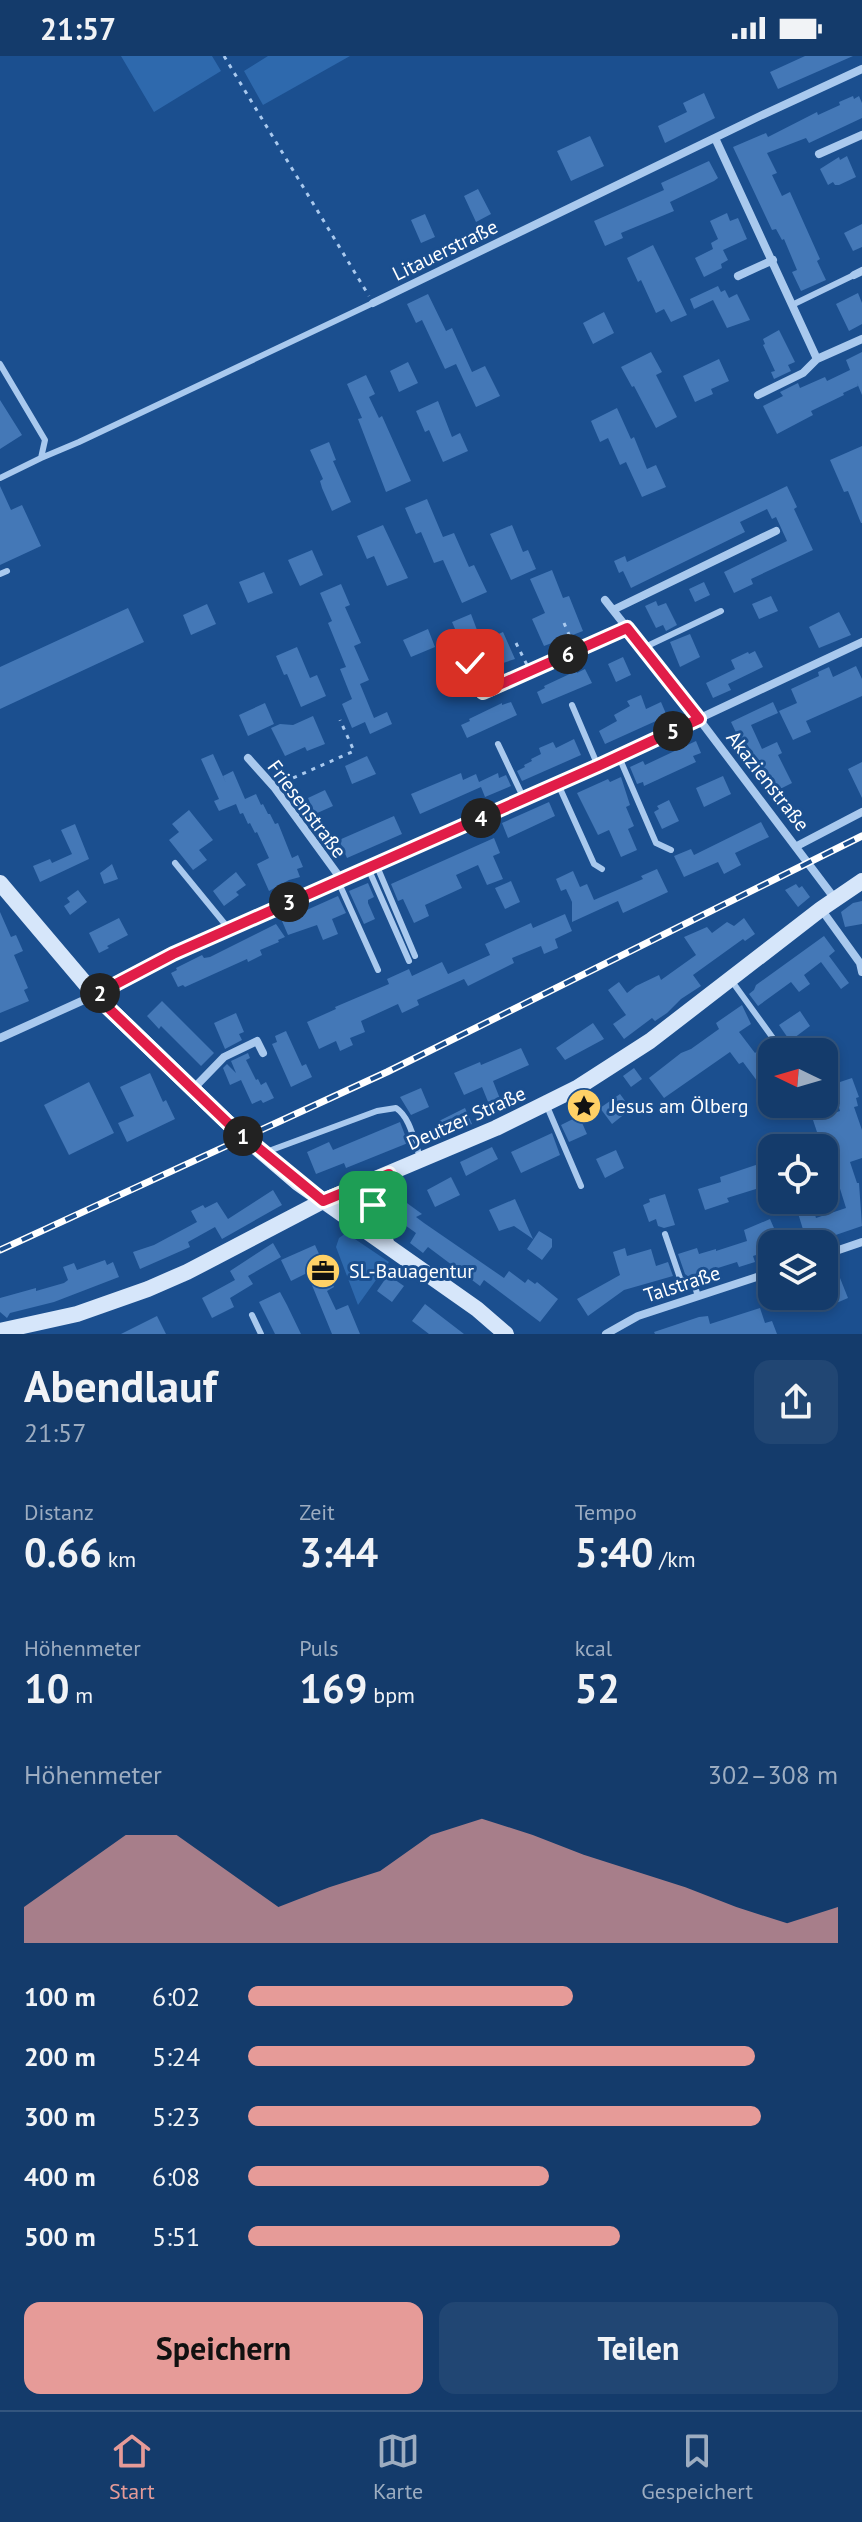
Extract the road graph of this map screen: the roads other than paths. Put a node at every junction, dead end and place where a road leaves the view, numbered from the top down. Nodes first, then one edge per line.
1 (862, 69) edge
2 (862, 135) edge
3 (715, 138) junction
4 (819, 154) dead end
5 (773, 260) junction
6 (858, 273) edge
7 (738, 276) dead end
8 (373, 303) joint
9 (792, 305) junction
10 (862, 339) edge
11 (817, 359) junction
12 (0, 364) edge
13 (758, 395) dead end
14 (41, 458) junction
15 (0, 478) edge
16 (776, 531) dead end
17 (605, 600) dead end
18 (613, 610) junction
19 (721, 611) dead end
20 (862, 642) edge
21 (643, 648) junction
22 (572, 705) dead end
23 (699, 719) junction
24 (498, 744) dead end
25 (619, 757) junction
26 (248, 758) dead end
27 (598, 766) junction
28 (558, 784) junction
29 (524, 799) junction
30 (862, 812) edge
31 (797, 846) junction
32 (671, 850) dead end
33 (175, 863) dead end
34 (372, 866) junction
35 (602, 869) dead end
36 (339, 880) junction
37 (862, 881) edge
38 (0, 883) edge
39 (835, 899) junction
40 (821, 909) junction
41 (229, 929) junction
42 (412, 958) dead end
43 (378, 970) dead end
44 (862, 972) edge
45 (731, 980) junction
46 (95, 995) junction
47 (0, 1038) edge
48 (773, 1038) edge
49 (263, 1053) dead end
50 (193, 1089) junction
51 (546, 1104) junction
52 (263, 1153) junction
53 (421, 1161) junction
54 (389, 1174) junction
55 (581, 1186) dead end
56 (323, 1201) junction
57 (665, 1234) dead end
58 (862, 1242) edge
59 (387, 1245) junction
60 (838, 1250) edge
61 (758, 1277) edge
62 (698, 1296) junction
63 (252, 1315) dead end
64 (0, 1331) edge
65 (502, 1333) edge
66 (261, 1334) edge
67 (606, 1334) edge

1 - 3 street, Litauerstraße
2 - 4 street
3 - 5 street
3 - 8 street, Litauerstraße
5 - 7 street
5 - 9 street
6 - 9 lane
8 - 14 lane, Litauerstraße
9 - 11 street
10 - 11 street
11 - 13 street
12 - 14 lane
14 - 15 lane, Litauerstraße
16 - 18 street
17 - 18 street, Akazienstraße
18 - 21 street, Akazienstraße
19 - 21 lane
20 - 23 street
21 - 23 street, Akazienstraße
22 - 27 lane
23 - 25 street
23 - 31 street, Akazienstraße
24 - 29 lane
25 - 27 street
25 - 32 lane
26 - 36 street, Friesenstraße
27 - 28 street
28 - 29 street
28 - 35 lane
29 - 34 street
30 - 31 street
31 - 39 street, Akazienstraße
33 - 41 lane
34 - 36 street
34 - 42 lane
36 - 41 street
36 - 43 lane
37 - 39 main road, Deutzer Straße
38 - 46 main road
39 - 40 main road, Deutzer Straße
40 - 44 street
40 - 45 main road, Deutzer Straße
41 - 46 street
45 - 48 lane
45 - 51 main road, Deutzer Straße
46 - 47 street
46 - 50 main road
49 - 50 street
50 - 52 main road
51 - 53 main road, Deutzer Straße
51 - 55 lane
52 - 53 lane
52 - 56 main road
53 - 54 main road, Deutzer Straße
54 - 56 main road, Deutzer Straße
54 - 59 main road
56 - 59 main road
56 - 64 main road, Deutzer Straße
57 - 62 lane
58 - 60 street
59 - 65 main road
61 - 62 street, Talstraße
62 - 67 street, Talstraße
63 - 66 lane

